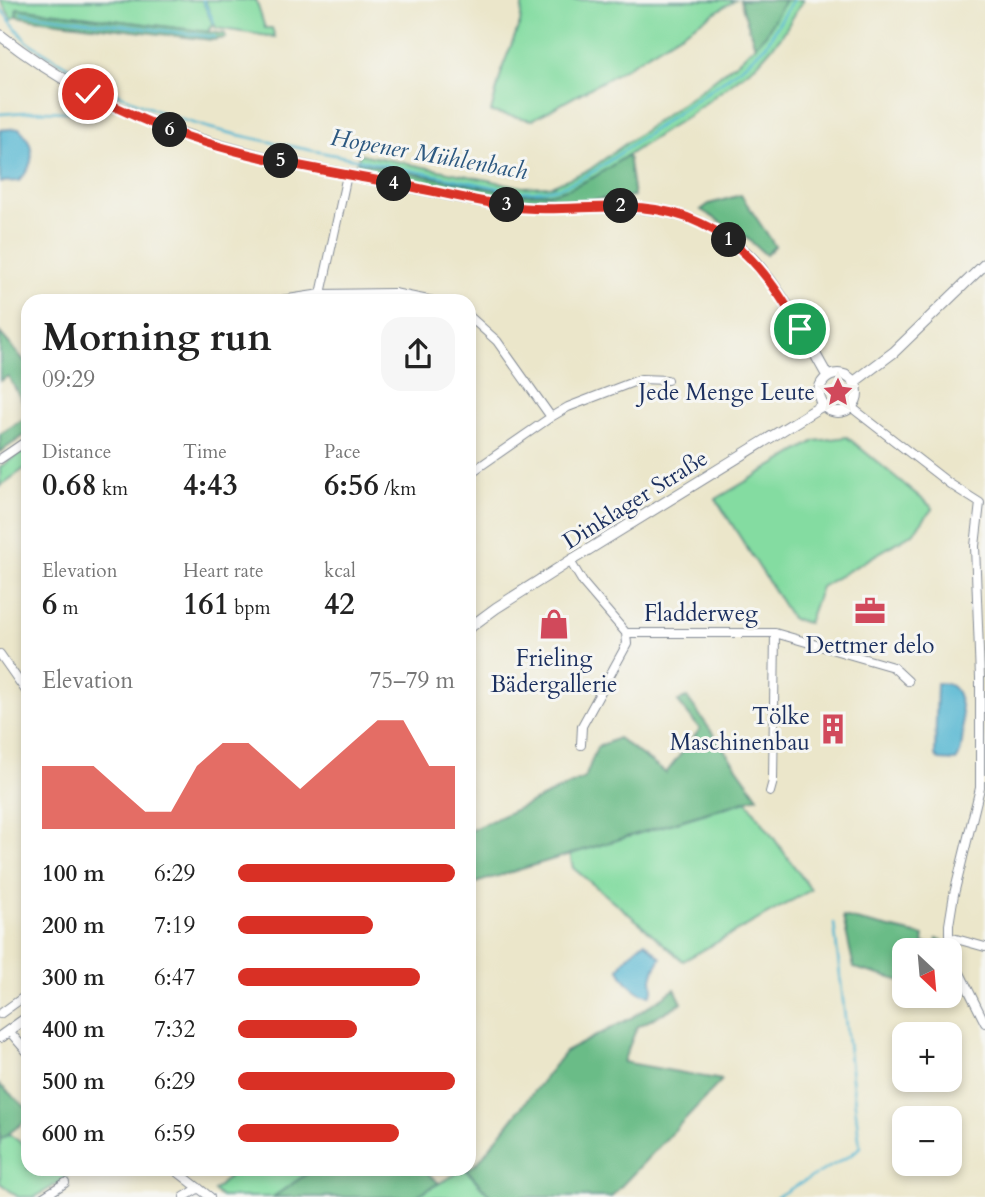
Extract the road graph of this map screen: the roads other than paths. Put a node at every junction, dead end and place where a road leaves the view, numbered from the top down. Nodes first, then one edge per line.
1 (0, 35) edge
2 (347, 175) junction
3 (985, 264) edge
4 (321, 294) joint
5 (399, 294) edge
6 (476, 322) edge
7 (828, 377) junction
8 (667, 380) dead end
9 (854, 382) junction
10 (823, 405) junction
11 (851, 407) junction
12 (551, 416) junction
13 (21, 445) edge
14 (0, 459) edge
15 (476, 469) edge
16 (570, 561) junction
17 (476, 623) edge
18 (626, 633) junction
19 (775, 633) junction
20 (0, 654) edge
21 (908, 681) dead end
22 (21, 684) edge
23 (581, 745) dead end
24 (770, 792) dead end
25 (949, 937) junction
26 (985, 947) edge
27 (21, 999) edge
28 (0, 1014) edge
29 (21, 1022) edge
30 (985, 1023) edge
31 (4, 1034) edge
32 (21, 1047) edge
33 (184, 1176) edge
34 (65, 1183) dead end
35 (199, 1188) junction
36 (43, 1197) edge
37 (184, 1197) edge
38 (210, 1197) edge

1 - 2 main road
2 - 4 street
2 - 7 main road
3 - 9 main road
4 - 5 street
6 - 12 street
7 - 9 main road
7 - 10 main road
8 - 12 street
9 - 11 main road
10 - 11 main road
10 - 16 main road, Dinklager Straße
11 - 25 street
12 - 15 street
13 - 14 street
16 - 17 main road, Dinklager Straße
16 - 18 street, Fladderweg
18 - 19 street, Fladderweg
18 - 23 street, Fladderweg
19 - 21 street, Fladderweg
19 - 24 street, Fladderweg
20 - 22 street
25 - 26 street
25 - 30 street
27 - 28 street
29 - 31 main road
31 - 32 street
33 - 35 street
34 - 36 street
35 - 37 street
35 - 38 street

